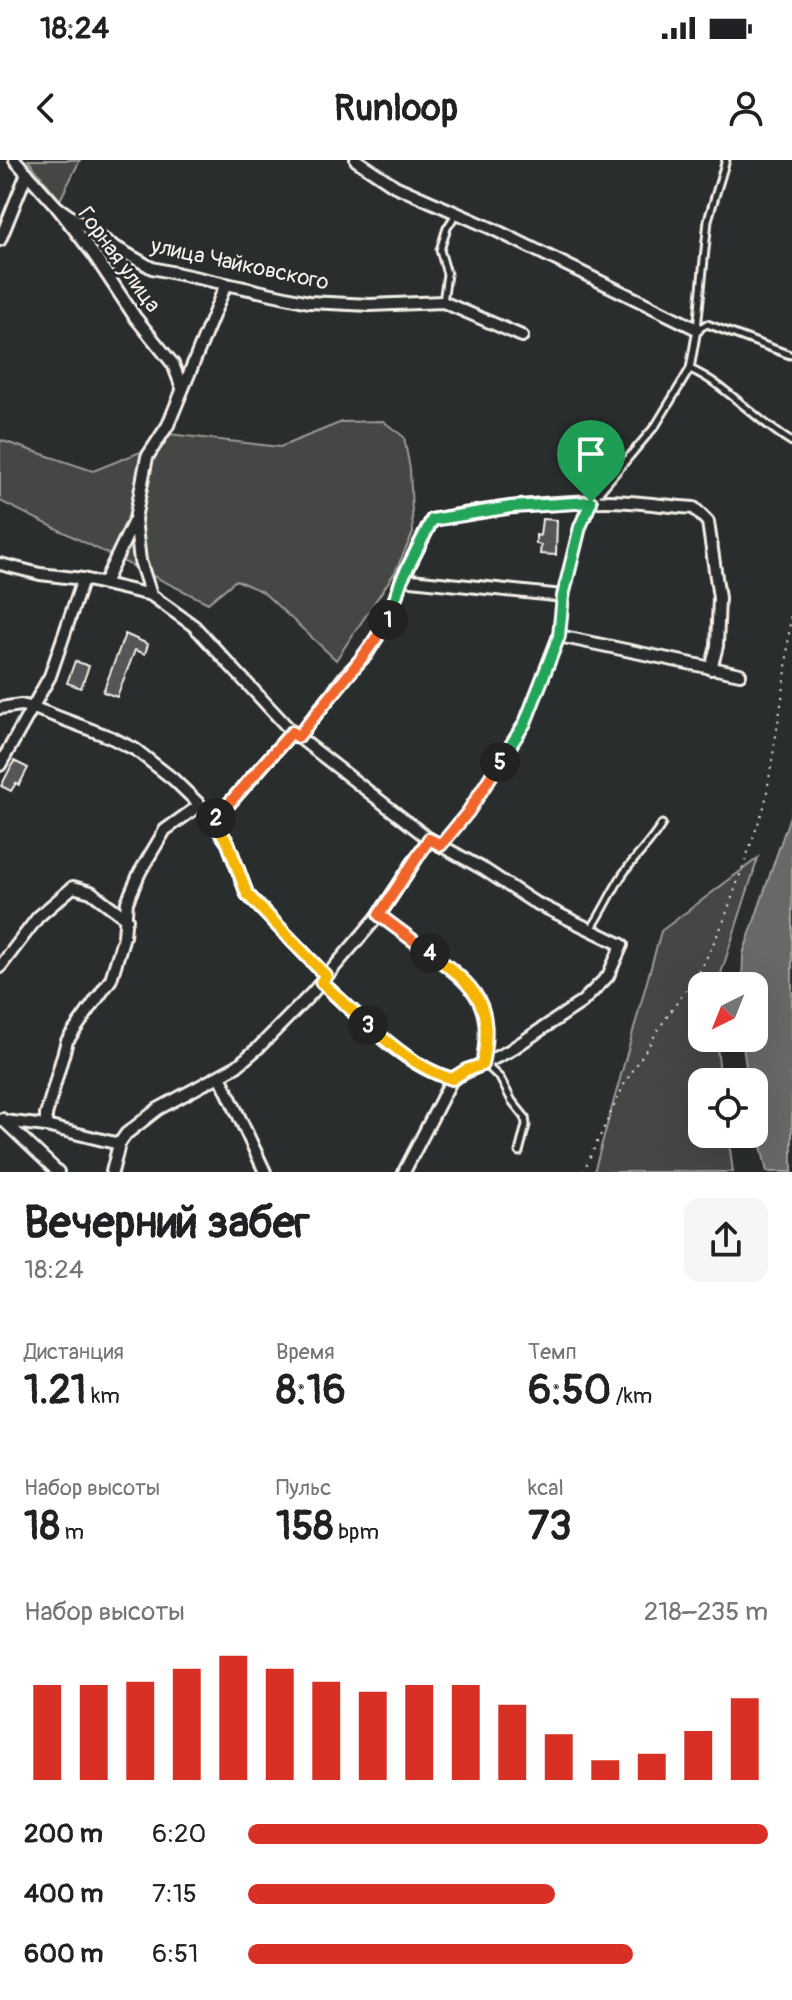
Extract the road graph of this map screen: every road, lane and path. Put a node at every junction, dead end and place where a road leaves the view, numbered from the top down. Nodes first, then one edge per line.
1 (15, 160) edge
2 (356, 160) edge
3 (726, 160) edge
4 (27, 173) junction
5 (57, 207) junction
6 (457, 213) junction
7 (0, 240) edge
8 (226, 284) junction
9 (443, 302) junction
10 (697, 329) junction
11 (522, 336) dead end
12 (790, 355) edge
13 (690, 369) junction
14 (182, 388) junction
15 (792, 442) edge
16 (591, 502) junction
17 (135, 519) junction
18 (0, 564) edge
19 (83, 579) junction
20 (402, 579) junction
21 (104, 583) junction
22 (151, 595) junction
23 (563, 596) junction
24 (792, 598) edge
25 (559, 636) junction
26 (711, 669) junction
27 (740, 674) dead end
28 (0, 708) edge
29 (34, 708) junction
30 (295, 735) junction
31 (1, 761) edge
32 (200, 805) junction
33 (214, 821) junction
34 (662, 824) dead end
35 (429, 839) junction
36 (441, 845) junction
37 (379, 915) junction
38 (127, 919) junction
39 (590, 930) junction
40 (0, 967) edge
41 (324, 979) junction
42 (483, 1064) junction
43 (220, 1076) junction
44 (452, 1079) junction
45 (2, 1119) edge
46 (46, 1126) junction
47 (119, 1144) junction
48 (519, 1152) dead end
49 (58, 1172) edge
50 (112, 1172) edge
51 (265, 1172) edge
52 (404, 1172) edge
53 (583, 1172) edge

1 - 4 street, Горная улица
2 - 6 street
3 - 10 lane
4 - 5 street, Горная улица
4 - 7 street
5 - 8 street, улица Чайковского
5 - 14 street, Горная улица
6 - 9 lane
6 - 10 street
8 - 9 street, улица Чайковского
8 - 14 street
9 - 11 street, улица Чайковского
10 - 12 lane
10 - 13 lane
13 - 15 lane
13 - 16 lane
14 - 17 street
16 - 20 street
16 - 23 lane
16 - 26 street
17 - 21 street
17 - 22 street
18 - 19 street
19 - 21 street
19 - 29 street
20 - 23 street
20 - 30 street
21 - 22 street
22 - 30 street
23 - 25 lane
24 - 53 path
25 - 26 street
25 - 36 lane
26 - 27 street
28 - 29 street
29 - 31 street
29 - 32 street
30 - 33 street
30 - 35 street
32 - 33 street
32 - 38 street
33 - 41 street
34 - 39 lane
35 - 36 street
35 - 37 street
36 - 39 street
37 - 41 street
37 - 42 lane
38 - 40 street
38 - 46 street
39 - 42 street
41 - 43 street
41 - 44 street
42 - 44 street
42 - 48 lane
43 - 47 street
43 - 51 street
44 - 52 street
45 - 46 street
45 - 49 street
46 - 47 street
47 - 50 street

